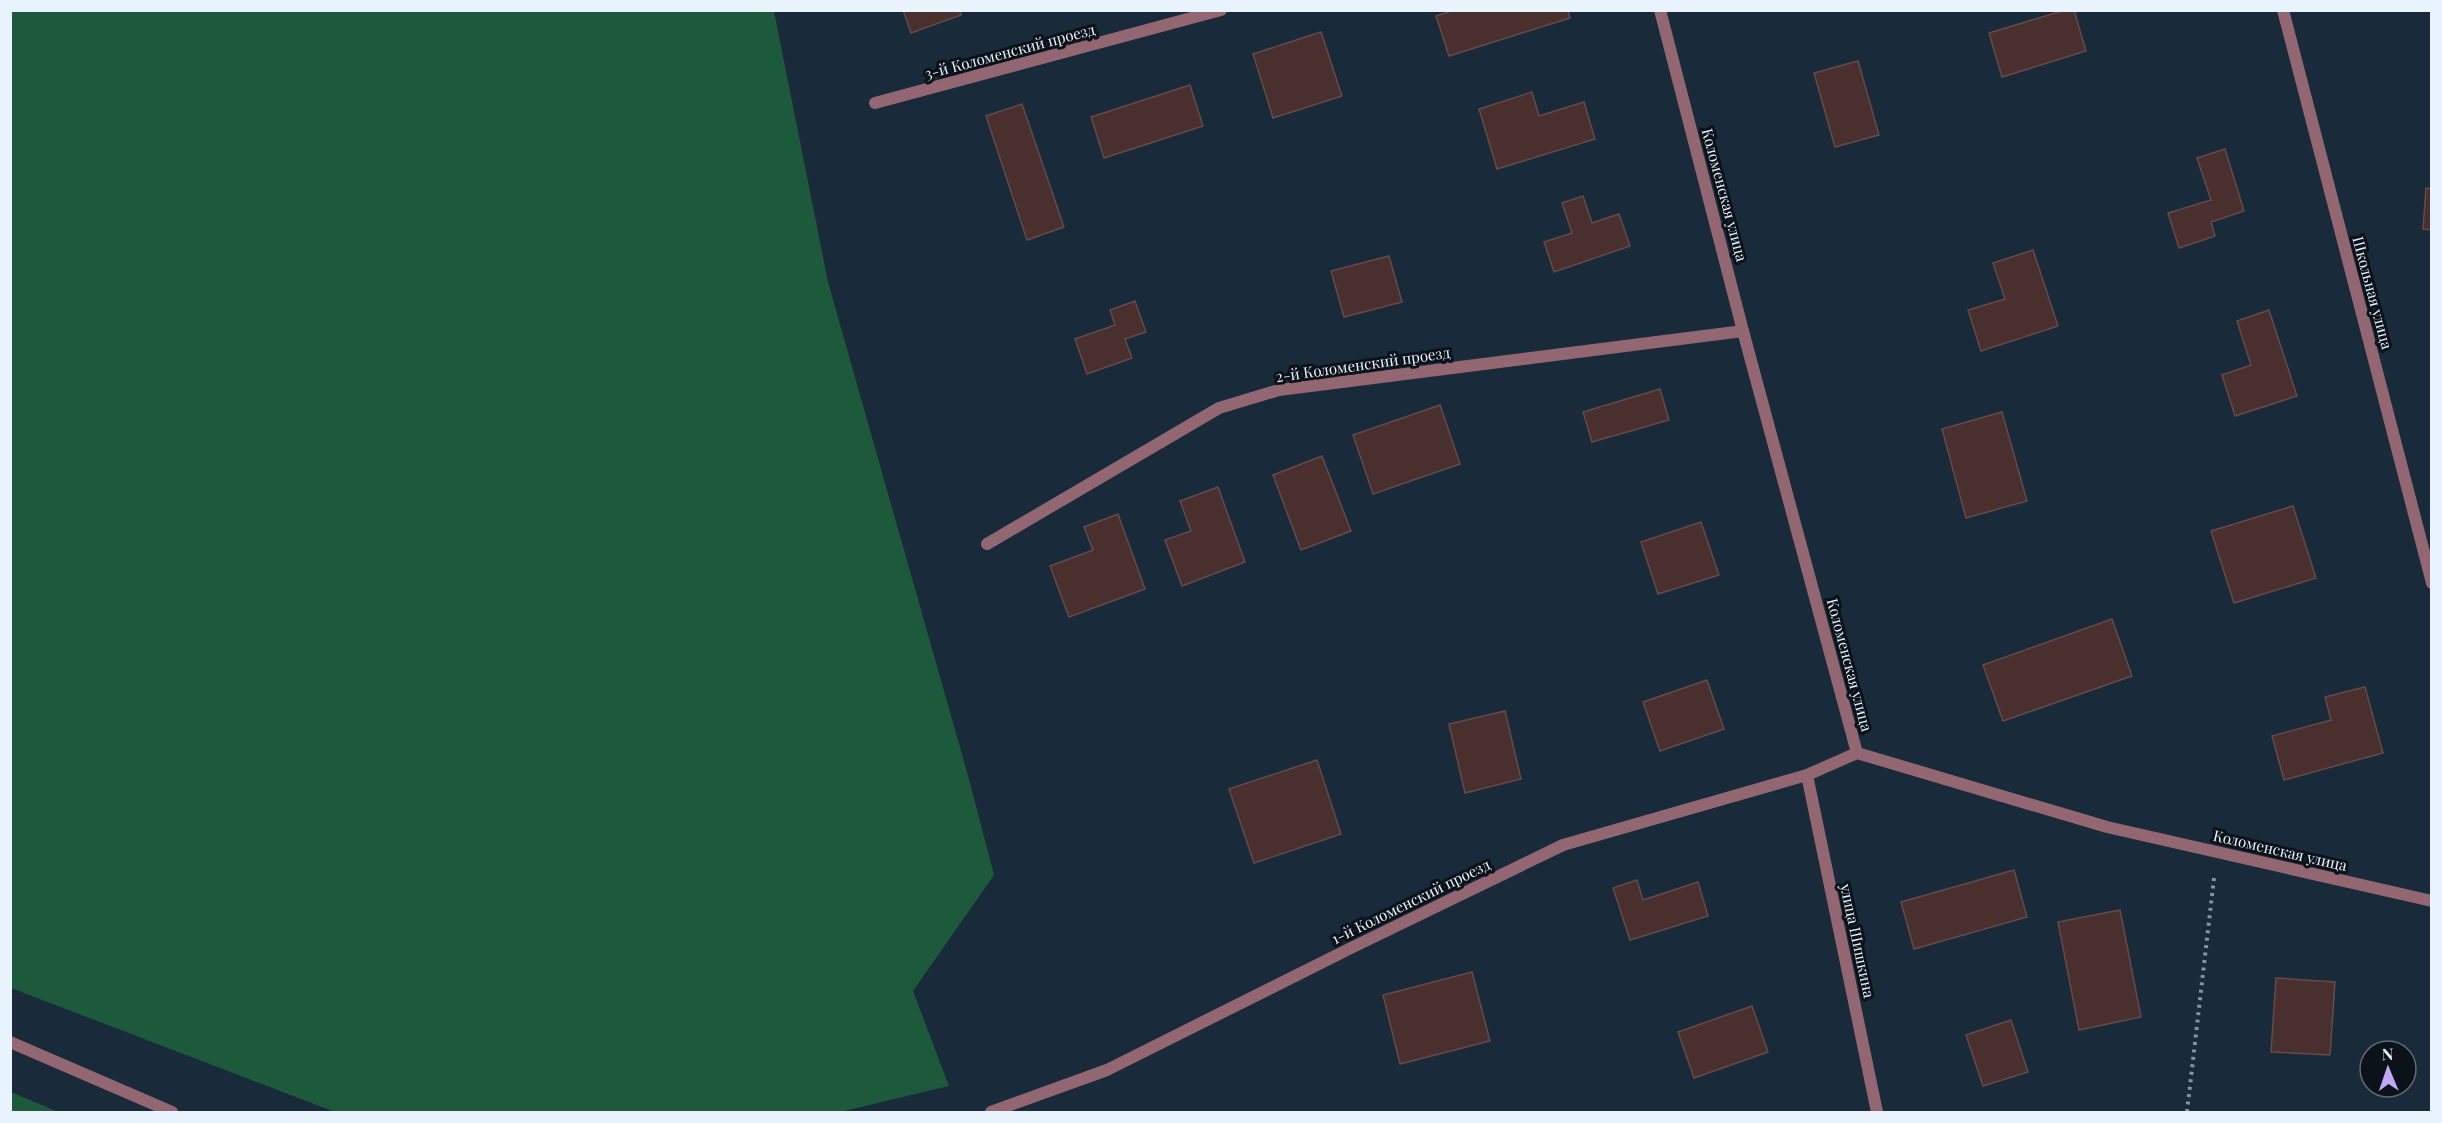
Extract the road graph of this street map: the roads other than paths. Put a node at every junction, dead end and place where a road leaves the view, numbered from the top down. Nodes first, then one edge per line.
1 (1221, 10) edge
2 (1660, 10) edge
3 (2283, 10) edge
4 (875, 103) dead end
5 (1743, 331) junction
6 (987, 544) dead end
7 (2432, 583) edge
8 (1857, 753) junction
9 (1807, 775) junction
10 (2432, 901) edge
11 (10, 1042) edge
12 (172, 1113) edge
13 (991, 1113) edge
14 (1877, 1113) edge

1 - 4 street, 3-й Коломенский проезд
2 - 5 street, Коломенская улица
3 - 7 street, Школьная улица
5 - 6 street, 2-й Коломенский проезд
5 - 8 street, Коломенская улица
8 - 9 street, 1-й Коломенский проезд
8 - 10 street, Коломенская улица
9 - 13 street, 1-й Коломенский проезд
9 - 14 street, улица Шишкина
11 - 12 street

